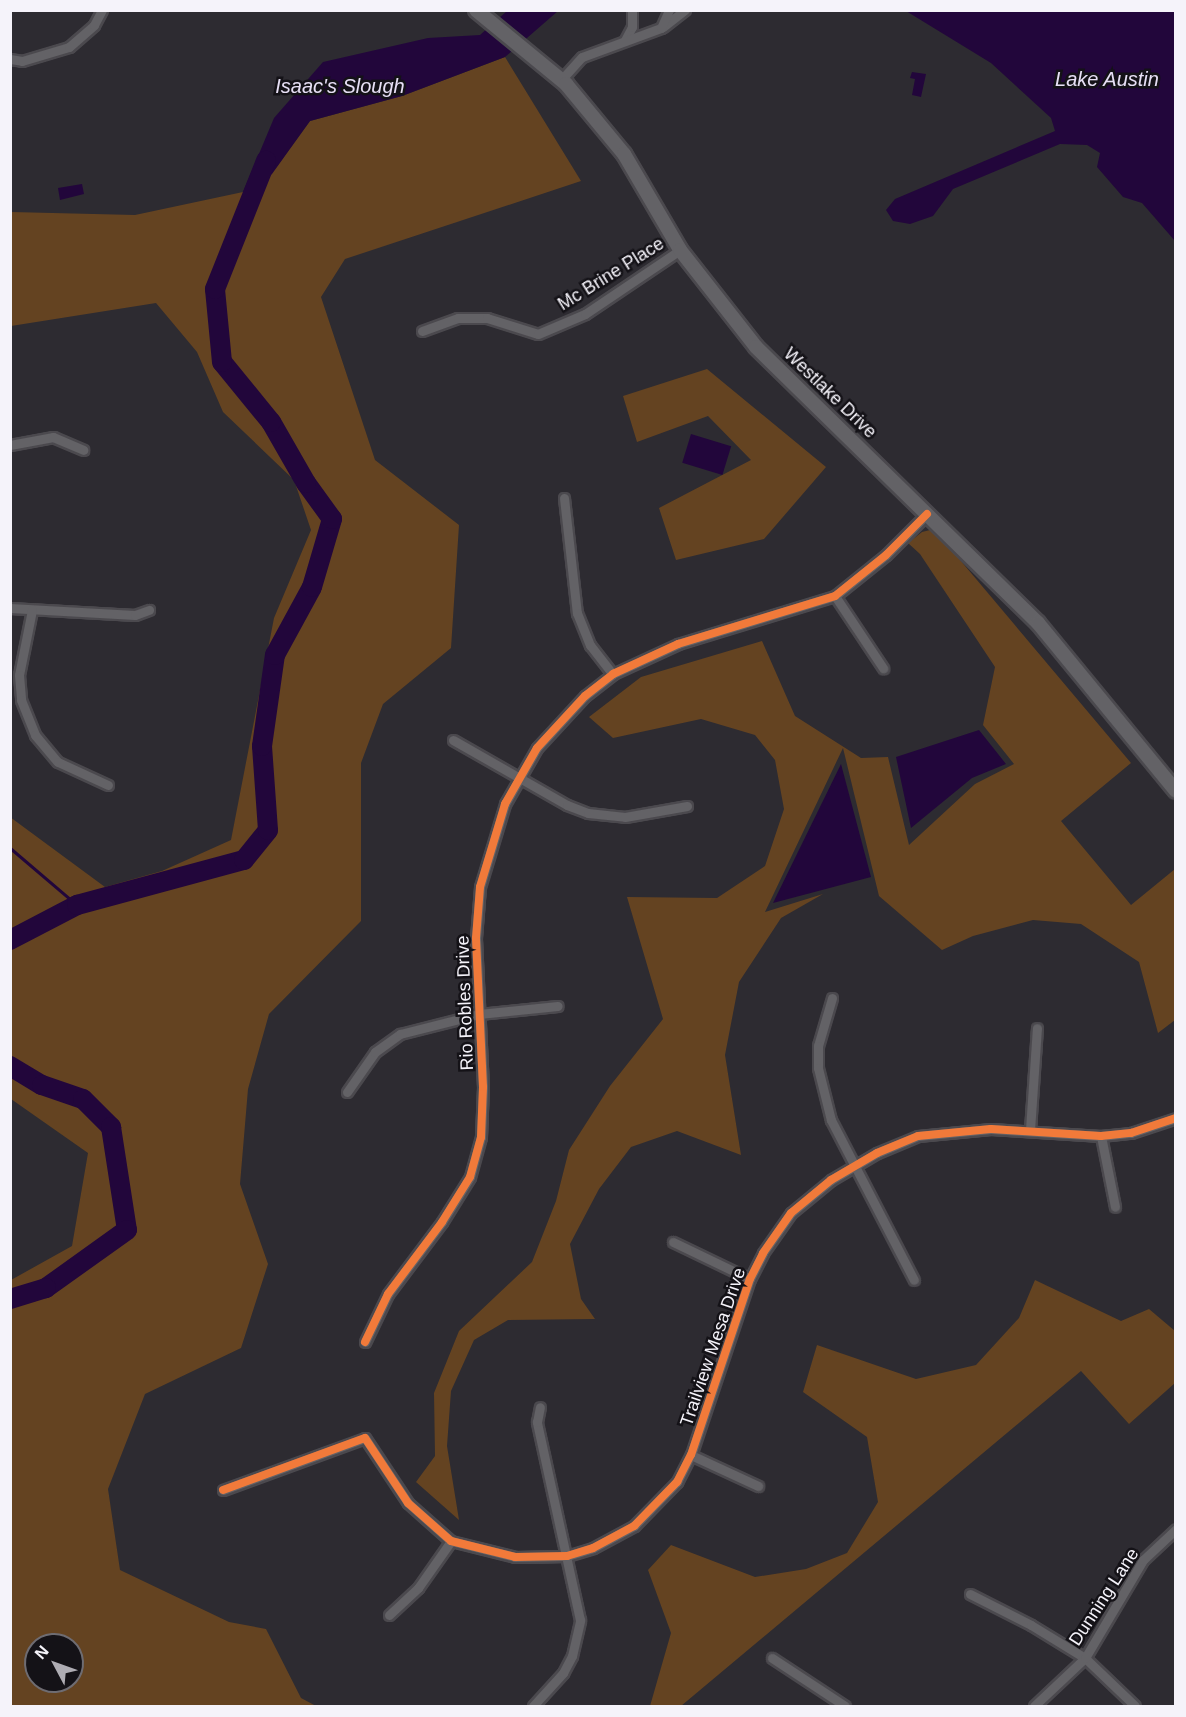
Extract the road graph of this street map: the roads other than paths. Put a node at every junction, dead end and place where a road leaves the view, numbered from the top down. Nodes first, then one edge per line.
1 (102, 10) edge
2 (476, 10) edge
3 (633, 10) edge
4 (669, 10) edge
5 (685, 10) edge
6 (661, 28) junction
7 (625, 40) junction
8 (10, 59) edge
9 (561, 80) junction
10 (680, 250) junction
11 (422, 331) dead end
12 (10, 445) edge
13 (83, 450) dead end
14 (564, 498) dead end
15 (927, 514) junction
16 (836, 596) junction
17 (10, 608) edge
18 (32, 610) junction
19 (149, 610) dead end
20 (883, 668) dead end
21 (613, 674) junction
22 (453, 740) dead end
23 (519, 778) junction
24 (108, 785) dead end
25 (1176, 791) edge
26 (687, 806) dead end
27 (832, 998) dead end
28 (558, 1006) dead end
29 (479, 1014) junction
30 (1037, 1028) dead end
31 (347, 1092) dead end
32 (1176, 1118) edge
33 (1030, 1130) junction
34 (1101, 1136) junction
35 (854, 1166) junction
36 (1115, 1207) dead end
37 (673, 1242) dead end
38 (750, 1279) junction
39 (914, 1280) dead end
40 (365, 1342) dead end
41 (540, 1407) dead end
42 (691, 1455) junction
43 (758, 1486) dead end
44 (223, 1490) dead end
45 (1176, 1529) edge
46 (451, 1541) junction
47 (567, 1556) junction
48 (970, 1594) dead end
49 (389, 1615) dead end
50 (772, 1658) dead end
51 (1085, 1658) junction
52 (532, 1707) edge
53 (845, 1707) edge
54 (1034, 1707) edge
55 (1135, 1707) edge

1 - 8 street
2 - 9 street, Westlake Drive
3 - 7 street
4 - 6 street
5 - 6 street
6 - 7 street
7 - 9 street
9 - 10 street, Westlake Drive
10 - 11 street, Mc Brine Place
10 - 15 street, Westlake Drive
12 - 13 street
14 - 21 street
15 - 16 street, Rio Robles Drive
15 - 25 street, Westlake Drive
16 - 20 street
16 - 21 street, Rio Robles Drive
17 - 18 street
18 - 19 street
18 - 24 street
21 - 23 street, Rio Robles Drive
22 - 23 street
23 - 26 street
23 - 29 street, Rio Robles Drive
27 - 35 street
28 - 29 street
29 - 31 street
29 - 40 street, Rio Robles Drive
30 - 33 street
32 - 34 street, Trailview Mesa Drive
33 - 34 street, Trailview Mesa Drive
33 - 35 street, Trailview Mesa Drive
34 - 36 street
35 - 38 street, Trailview Mesa Drive
35 - 39 street
37 - 38 street
38 - 42 street, Trailview Mesa Drive
41 - 47 street
42 - 43 street
42 - 47 street, Trailview Mesa Drive
44 - 46 street, Trailview Mesa Drive
45 - 51 street, Dunning Lane
46 - 47 street, Trailview Mesa Drive
46 - 49 street
47 - 52 street
48 - 51 street
50 - 53 street
51 - 54 street, Dunning Lane
51 - 55 street

